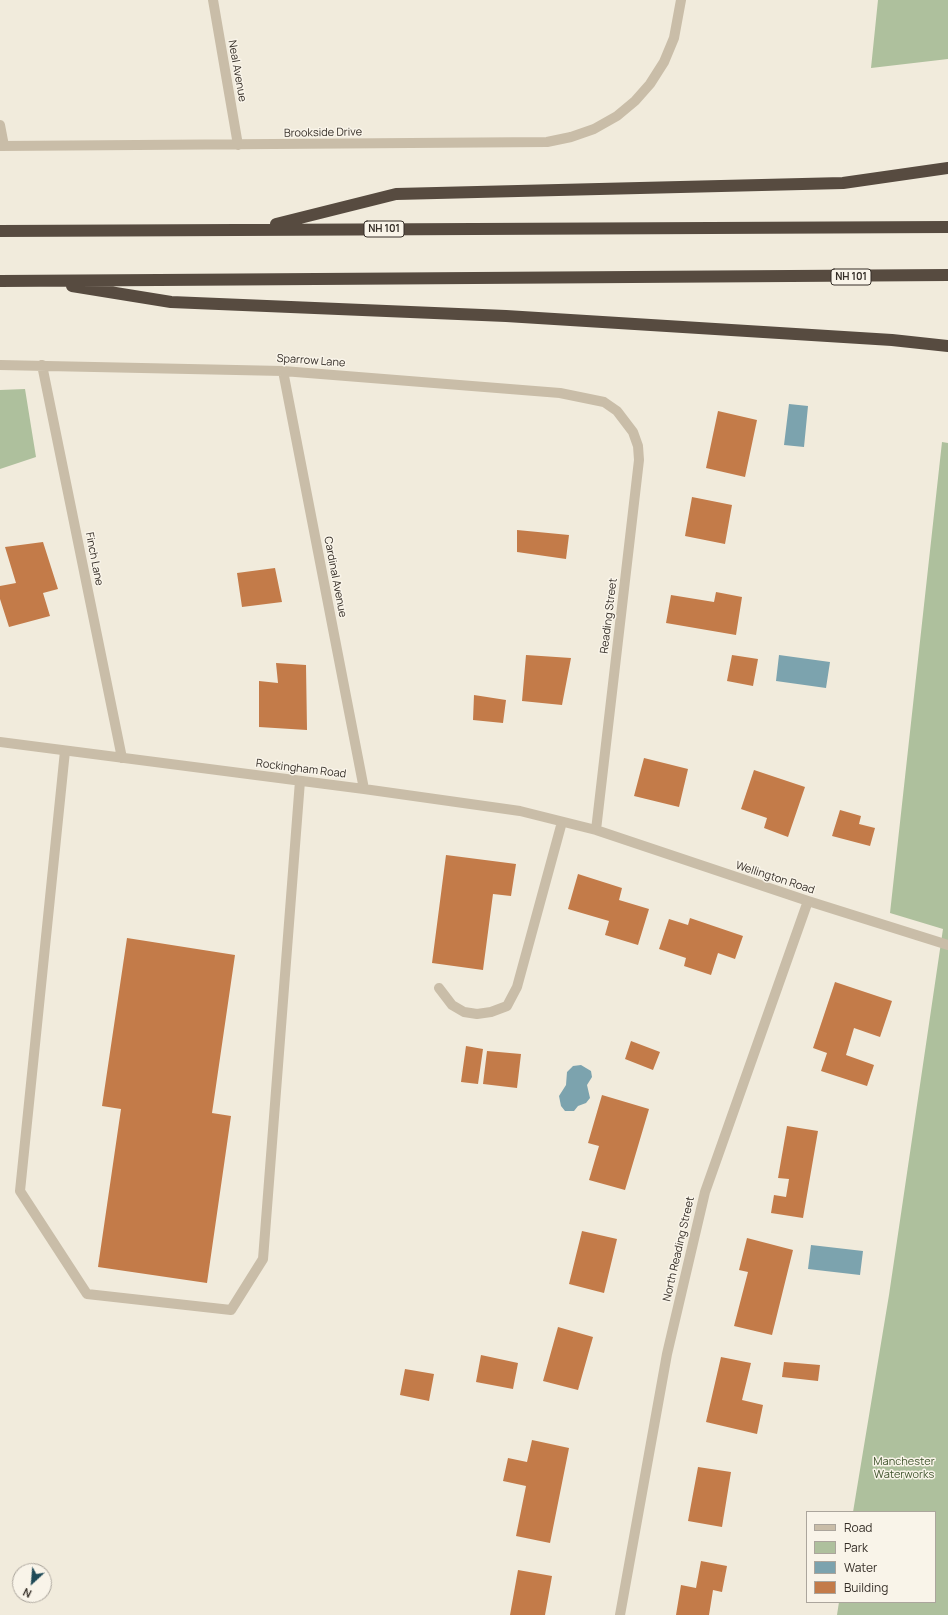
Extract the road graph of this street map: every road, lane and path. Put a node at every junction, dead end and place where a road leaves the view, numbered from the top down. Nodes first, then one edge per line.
1 (213, 0) edge
2 (681, 0) edge
3 (0, 125) edge
4 (2, 146) edge
5 (238, 146) junction
6 (948, 168) edge
7 (948, 226) edge
8 (257, 229) junction
9 (0, 231) edge
10 (948, 275) edge
11 (0, 281) edge
12 (37, 281) junction
13 (948, 346) edge
14 (0, 365) edge
15 (42, 365) junction
16 (283, 370) junction
17 (617, 411) joint
18 (0, 742) edge
19 (65, 751) junction
20 (122, 758) junction
21 (300, 781) junction
22 (364, 789) junction
23 (562, 822) junction
24 (596, 830) junction
25 (808, 901) junction
26 (948, 945) edge
27 (439, 988) dead end
28 (620, 1615) edge

1 - 5 street, Neal Avenue
2 - 5 street, Brookside Drive
3 - 4 street
4 - 5 street, Brookside Drive
6 - 8 highway
7 - 8 highway, NH 101
8 - 9 highway, NH 101
10 - 12 highway, NH 101
11 - 12 highway, NH 101
12 - 13 highway
14 - 15 street, Sparrow Lane
15 - 16 street, Sparrow Lane
15 - 20 street, Finch Lane
16 - 17 street, Sparrow Lane
16 - 22 street, Cardinal Avenue
17 - 24 street, Reading Street
18 - 19 street, Rockingham Road
19 - 20 street, Rockingham Road
19 - 21 street
20 - 21 street, Rockingham Road
21 - 22 street, Rockingham Road
22 - 23 street, Rockingham Road
23 - 24 street, Rockingham Road
23 - 27 street
24 - 25 street, Wellington Road
25 - 26 street, Wellington Road
25 - 28 street, North Reading Street

